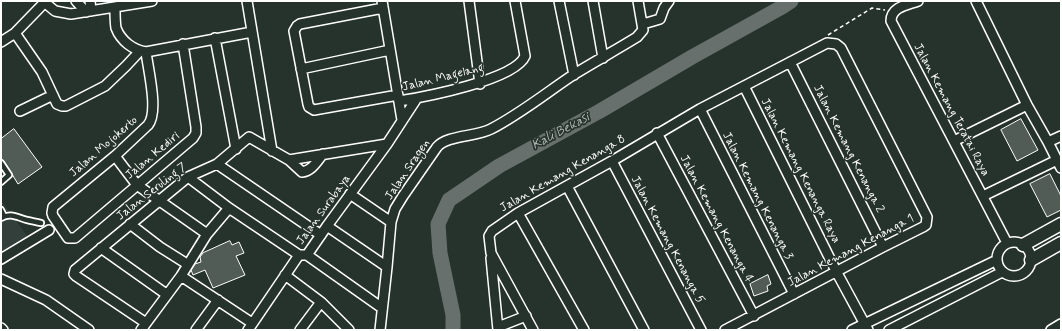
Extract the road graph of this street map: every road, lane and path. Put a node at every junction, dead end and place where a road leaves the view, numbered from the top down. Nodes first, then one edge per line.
1 (76, 1) edge
2 (90, 1) edge
3 (152, 1) edge
4 (247, 1) edge
5 (469, 1) edge
6 (515, 1) edge
7 (559, 1) edge
8 (593, 1) edge
9 (638, 1) edge
10 (668, 1) edge
11 (918, 1) edge
12 (976, 1) edge
13 (44, 2) edge
14 (383, 4) edge
15 (115, 8) junction
16 (89, 12) junction
17 (892, 13) junction
18 (643, 24) junction
19 (252, 32) junction
20 (15, 33) junction
21 (215, 38) junction
22 (1, 42) edge
23 (827, 43) junction
24 (183, 44) junction
25 (390, 50) junction
26 (143, 51) junction
27 (603, 58) junction
28 (790, 62) junction
29 (301, 69) junction
30 (574, 75) junction
31 (480, 84) junction
32 (744, 86) junction
33 (53, 95) junction
34 (398, 98) junction
35 (418, 98) junction
36 (1027, 105) junction
37 (700, 109) junction
38 (20, 112) dead end
39 (402, 120) junction
40 (232, 127) junction
41 (657, 133) junction
42 (1061, 136) edge
43 (249, 137) junction
44 (954, 142) junction
45 (1048, 142) junction
46 (387, 144) junction
47 (236, 149) junction
48 (272, 151) junction
49 (324, 154) junction
50 (115, 156) junction
51 (289, 160) junction
52 (612, 161) junction
53 (1, 163) edge
54 (217, 164) junction
55 (1059, 164) edge
56 (188, 177) junction
57 (1, 182) edge
58 (137, 185) junction
59 (567, 186) junction
60 (350, 194) junction
61 (983, 196) junction
62 (159, 200) junction
63 (229, 208) junction
64 (1, 210) edge
65 (518, 212) junction
66 (3, 217) edge
67 (391, 222) junction
68 (41, 223) dead end
69 (130, 224) junction
70 (1061, 224) edge
71 (327, 226) junction
72 (49, 230) dead end
73 (207, 234) junction
74 (321, 235) junction
75 (75, 238) joint
76 (1007, 243) junction
77 (1061, 243) edge
78 (1023, 245) junction
79 (883, 246) junction
80 (101, 248) junction
81 (491, 253) junction
82 (303, 255) junction
83 (1, 259) edge
84 (997, 260) junction
85 (1031, 260) junction
86 (187, 264) junction
87 (387, 267) junction
88 (836, 271) junction
89 (1002, 272) junction
90 (285, 275) junction
91 (181, 276) junction
92 (1, 279) edge
93 (166, 294) junction
94 (794, 294) junction
95 (218, 300) junction
96 (321, 302) junction
97 (382, 308) junction
98 (526, 316) junction
99 (754, 316) junction
100 (1061, 324) edge
101 (143, 326) edge
102 (250, 327) edge
103 (866, 327) edge
104 (498, 329) edge
105 (89, 330) edge
106 (196, 330) edge
107 (300, 330) edge
108 (350, 330) edge
109 (380, 330) edge
110 (533, 330) edge
111 (584, 330) edge
112 (644, 330) edge
113 (701, 330) edge
114 (725, 330) edge
115 (852, 330) edge
116 (889, 330) edge
117 (1051, 330) edge

1 - 16 street
2 - 16 street
3 - 15 street
4 - 19 street
5 - 31 street
6 - 31 street, Jalan Magelang
7 - 30 street
8 - 27 street
9 - 18 street
10 - 18 street
11 - 17 street
12 - 36 street
13 - 16 street
13 - 20 street
14 - 25 street
14 - 29 street
15 - 16 street
15 - 26 street
17 - 23 path
17 - 44 street, Jalan Kemang Teratai Raya
18 - 27 street, Jalan Sragen
19 - 21 street
19 - 48 street
20 - 22 street
20 - 33 street
21 - 24 street
21 - 40 street
23 - 28 street, Jalan Kemang Kenanga 8
23 - 79 street, Jalan Kemang Kenanga 1
24 - 26 street
24 - 58 street, Jalan Kediri
25 - 29 street
25 - 34 street
26 - 33 street
26 - 50 street, Jalan Mojokerto
27 - 30 street, Jalan Sragen
28 - 32 street, Jalan Kemang Kenanga 8
28 - 79 street, Jalan Kemang Kenanga 2
29 - 34 street, Jalan Magelang
30 - 67 street, Jalan Sragen
31 - 35 street, Jalan Magelang
32 - 37 street, Jalan Kemang Kenanga 8
32 - 88 street, Jalan Kemang Kenanga Raya
33 - 38 street
34 - 35 street, Jalan Magelang
34 - 39 street
35 - 39 street, Jalan Surabaya
36 - 44 street
36 - 45 street
37 - 41 street, Jalan Kemang Kenanga 8
37 - 94 street, Jalan Kemang Kenanga 3
39 - 46 street, Jalan Surabaya
40 - 43 street
40 - 47 street
41 - 52 street, Jalan Kemang Kenanga 8
41 - 99 street, Jalan Kemang Kenanga 4
42 - 45 street
43 - 47 street, Jalan Seruling 7
43 - 48 street
44 - 61 street, Jalan Kemang Teratai Raya
45 - 55 street
46 - 49 street
46 - 60 street, Jalan Surabaya
47 - 54 street, Jalan Seruling 7
48 - 51 street
49 - 51 street
49 - 51 street
50 - 58 street
50 - 75 street, Jalan Mojokerto
52 - 59 street, Jalan Kemang Kenanga 8
52 - 113 street, Jalan Kemang Kenanga 5
53 - 57 lane
54 - 56 street, Jalan Seruling 7
54 - 74 street
55 - 61 street
56 - 62 street, Jalan Seruling 7
56 - 63 street
58 - 62 street
58 - 75 street, Jalan Kediri
59 - 65 street, Jalan Kemang Kenanga 8
59 - 112 street
60 - 67 street
60 - 71 street, Jalan Surabaya
61 - 76 street, Jalan Kemang Teratai Raya
62 - 69 street, Jalan Seruling 7
62 - 73 street
63 - 73 street
63 - 82 street
64 - 66 lane
65 - 81 street, Jalan Kemang Kenanga 8
65 - 111 street
66 - 68 lane
67 - 87 street, Jalan Sragen
69 - 80 street, Jalan Seruling 7
69 - 86 street
70 - 78 street
71 - 74 street, Jalan Surabaya
71 - 87 street
72 - 83 street
73 - 86 street
74 - 82 street, Jalan Surabaya
76 - 78 street
76 - 84 street
77 - 85 street
78 - 85 street
79 - 88 street, Jalan Kemang Kenanga 1
80 - 93 street
80 - 101 street, Jalan Seruling 7
81 - 98 street, Jalan Kemang Kenanga 8
81 - 104 street
82 - 90 street, Jalan Surabaya
82 - 97 street
84 - 89 street
84 - 103 street
85 - 89 street
86 - 91 street
87 - 97 street, Jalan Sragen
88 - 94 street, Jalan Kemang Kenanga 1
88 - 103 street, Jalan Kemang Kenanga Raya
89 - 116 street
90 - 96 street
90 - 102 street, Jalan Surabaya
91 - 93 street
91 - 95 street
92 - 105 street
93 - 101 street
94 - 99 street, Jalan Kemang Kenanga 1
95 - 102 street
95 - 106 street
96 - 107 street
96 - 108 street
97 - 109 street, Jalan Sragen
98 - 104 street
98 - 110 street, Jalan Kemang Kenanga 8
99 - 114 street, Jalan Kemang Kenanga 1
100 - 117 street
103 - 115 street

